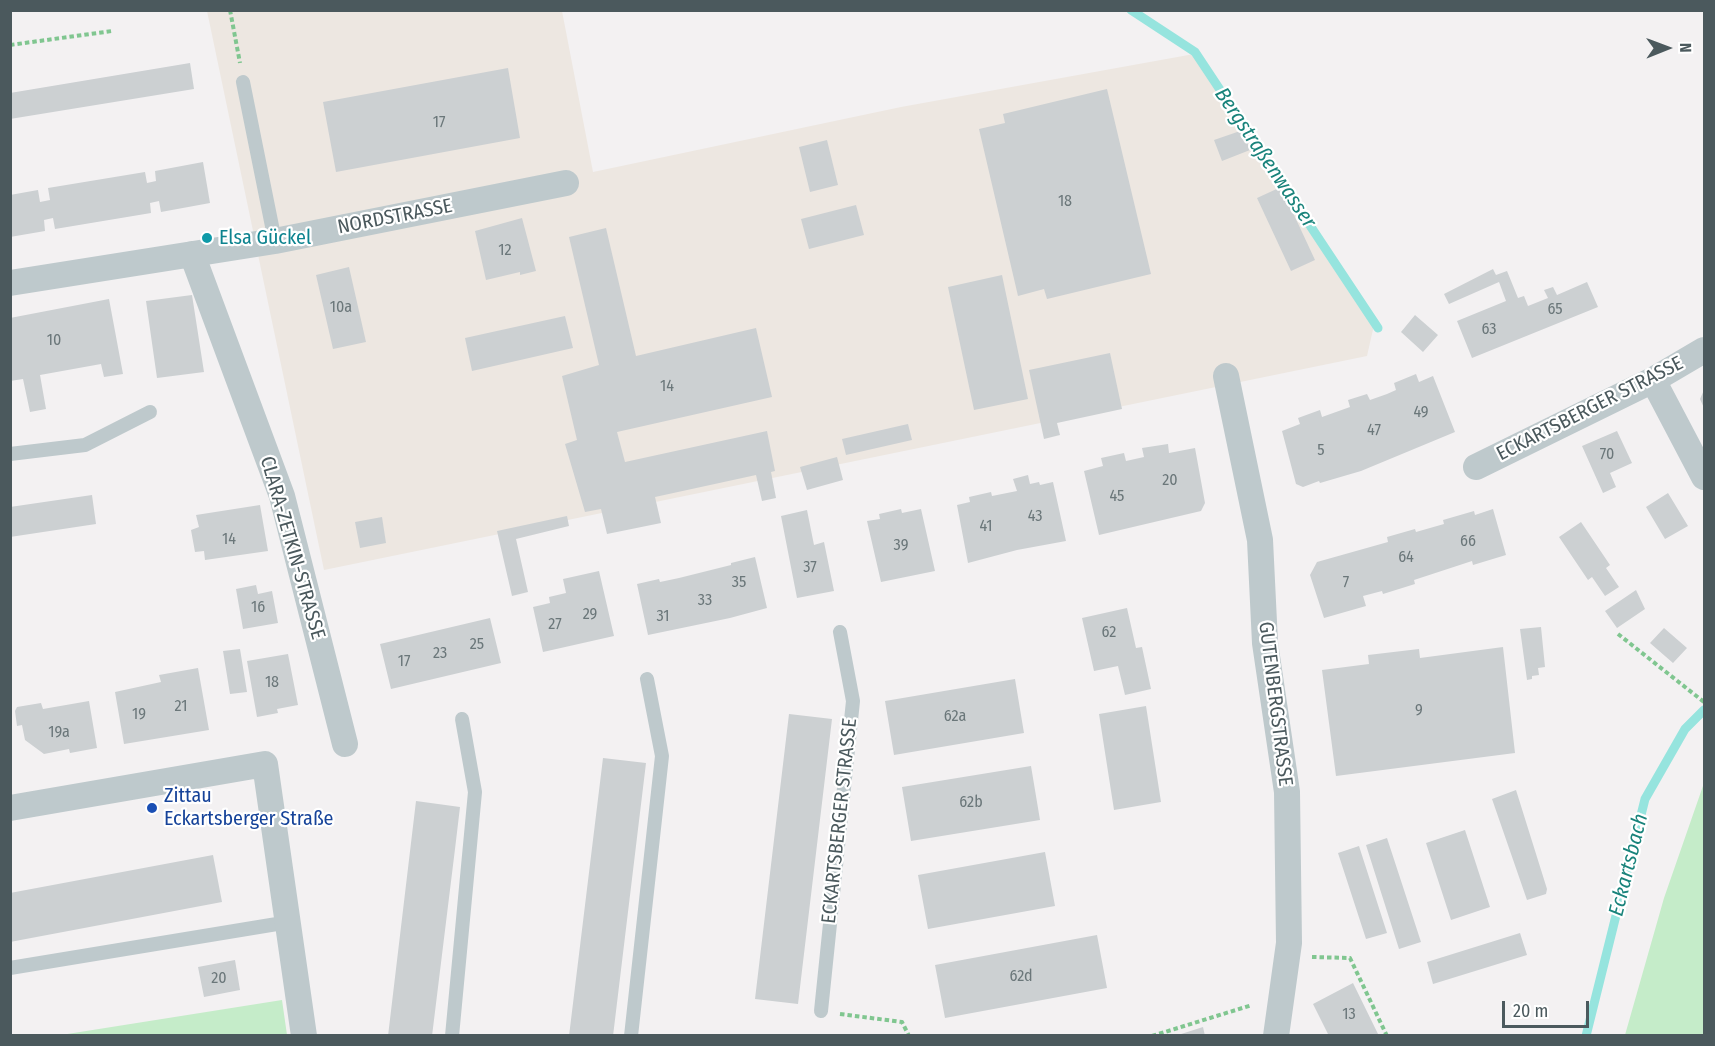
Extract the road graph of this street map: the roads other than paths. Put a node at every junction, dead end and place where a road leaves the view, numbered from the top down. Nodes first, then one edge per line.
1 (243, 82) road end
2 (566, 183) dead end
3 (275, 242) junction
4 (192, 254) junction
5 (10, 283) edge
6 (1704, 350) edge
7 (1226, 376) dead end
8 (1653, 380) junction
9 (150, 411) dead end
10 (10, 454) edge
11 (1476, 467) dead end
12 (1704, 477) edge
13 (840, 632) dead end
14 (647, 679) dead end
15 (462, 718) dead end
16 (345, 744) dead end
17 (10, 808) edge
18 (289, 922) junction
19 (10, 968) edge
20 (820, 1011) road end
21 (304, 1035) edge
22 (452, 1035) edge
23 (631, 1035) edge
24 (1276, 1035) edge

1 - 3 lane
2 - 3 street, NORDSTRASSE
3 - 4 street, NORDSTRASSE
4 - 5 street, NORDSTRASSE
4 - 16 street, CLARA-ZETKIN-STRASSE
6 - 8 street, ECKARTSBERGER STRASSE
7 - 24 street, GUTENBERGSTRASSE
8 - 11 street, ECKARTSBERGER STRASSE
8 - 12 street
9 - 10 lane
13 - 20 lane, ECKARTSBERGER STRASSE
14 - 23 lane
15 - 22 lane
17 - 18 street
18 - 19 lane
18 - 21 street

